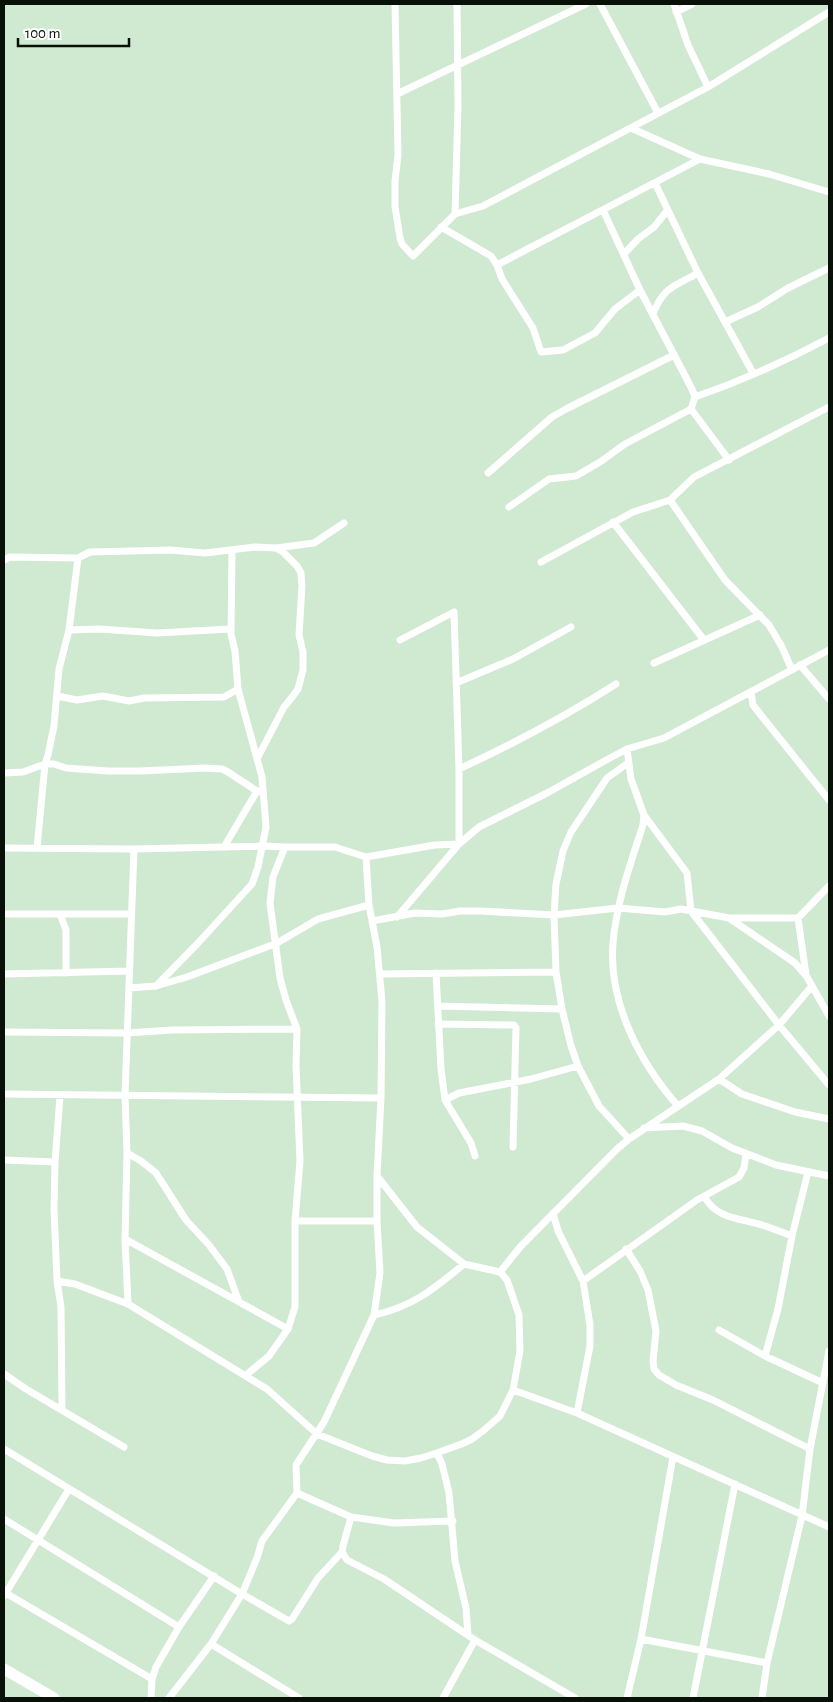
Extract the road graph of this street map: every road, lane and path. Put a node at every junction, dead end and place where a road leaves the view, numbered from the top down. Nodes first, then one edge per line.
1 (395, 4) edge
2 (457, 4) edge
3 (586, 4) edge
4 (600, 4) edge
5 (674, 4) edge
6 (692, 4) edge
7 (676, 12) junction
8 (829, 12) edge
9 (457, 65) junction
10 (708, 87) junction
11 (397, 94) junction
12 (658, 113) junction
13 (631, 128) junction
14 (700, 159) junction
15 (655, 183) junction
16 (829, 192) edge
17 (603, 210) junction
18 (667, 211) junction
19 (454, 214) junction
20 (441, 227) junction
21 (624, 254) junction
22 (497, 265) junction
23 (829, 268) edge
24 (698, 273) junction
25 (640, 290) junction
26 (653, 314) junction
27 (724, 322) junction
28 (829, 338) edge
29 (674, 355) junction
30 (753, 373) junction
31 (695, 396) junction
32 (829, 407) edge
33 (691, 409) junction
34 (729, 460) junction
35 (488, 473) dead end
36 (670, 500) junction
37 (509, 507) dead end
38 (613, 522) junction
39 (344, 523) dead end
40 (276, 548) junction
41 (232, 550) junction
42 (78, 558) junction
43 (4, 560) edge
44 (541, 562) dead end
45 (760, 615) junction
46 (571, 627) dead end
47 (230, 629) junction
48 (69, 630) junction
49 (400, 640) dead end
50 (704, 640) junction
51 (829, 650) edge
52 (654, 663) dead end
53 (800, 666) junction
54 (792, 670) junction
55 (456, 684) junction
56 (616, 684) dead end
57 (238, 689) junction
58 (750, 692) junction
59 (57, 696) junction
60 (829, 700) edge
61 (627, 749) junction
62 (257, 759) junction
63 (628, 763) junction
64 (45, 764) junction
65 (460, 769) junction
66 (4, 773) edge
67 (260, 792) junction
68 (829, 800) edge
69 (644, 815) junction
70 (459, 844) junction
71 (262, 846) junction
72 (224, 847) junction
73 (285, 847) junction
74 (4, 848) edge
75 (37, 848) junction
76 (134, 849) junction
77 (366, 858) junction
78 (829, 886) edge
79 (369, 905) junction
80 (618, 908) junction
81 (691, 911) junction
82 (4, 914) edge
83 (60, 914) junction
84 (131, 914) junction
85 (554, 915) junction
86 (397, 917) junction
87 (729, 918) junction
88 (798, 918) junction
89 (372, 921) junction
90 (277, 943) junction
91 (129, 971) junction
92 (556, 972) junction
93 (66, 973) junction
94 (436, 973) junction
95 (4, 974) edge
96 (380, 974) junction
97 (807, 976) junction
98 (156, 986) junction
99 (812, 986) junction
100 (129, 988) junction
101 (438, 1006) junction
102 (562, 1009) junction
103 (829, 1016) edge
104 (438, 1024) junction
105 (780, 1025) junction
106 (297, 1029) junction
107 (4, 1032) edge
108 (127, 1033) junction
109 (578, 1066) junction
110 (719, 1079) junction
111 (514, 1081) junction
112 (829, 1085) edge
113 (4, 1094) edge
114 (60, 1096) junction
115 (125, 1096) junction
116 (297, 1097) junction
117 (382, 1098) junction
118 (445, 1100) junction
119 (678, 1106) junction
120 (829, 1118) edge
121 (644, 1128) junction
122 (629, 1139) junction
123 (513, 1147) dead end
124 (127, 1153) junction
125 (746, 1154) junction
126 (475, 1156) dead end
127 (4, 1160) edge
128 (55, 1162) junction
129 (808, 1172) junction
130 (377, 1176) junction
131 (829, 1176) edge
132 (704, 1196) junction
133 (553, 1213) junction
134 (295, 1221) junction
135 (376, 1221) junction
136 (792, 1236) junction
137 (126, 1239) junction
138 (626, 1249) junction
139 (464, 1264) junction
140 (500, 1272) junction
141 (57, 1281) junction
142 (583, 1281) junction
143 (239, 1302) junction
144 (128, 1304) junction
145 (374, 1316) junction
146 (288, 1329) junction
147 (719, 1330) dead end
148 (829, 1351) edge
149 (765, 1356) junction
150 (4, 1374) edge
151 (246, 1375) junction
152 (823, 1382) junction
153 (513, 1390) junction
154 (62, 1410) junction
155 (577, 1413) junction
156 (317, 1434) junction
157 (124, 1447) dead end
158 (4, 1449) edge
159 (810, 1449) junction
160 (437, 1453) junction
161 (673, 1457) junction
162 (735, 1484) junction
163 (69, 1489) junction
164 (298, 1493) junction
165 (802, 1516) junction
166 (351, 1517) junction
167 (4, 1518) edge
168 (453, 1521) junction
169 (829, 1527) edge
170 (37, 1540) junction
171 (342, 1552) junction
172 (214, 1576) junction
173 (4, 1594) edge
174 (242, 1594) junction
175 (179, 1627) junction
176 (468, 1635) junction
177 (641, 1639) junction
178 (475, 1640) junction
179 (211, 1644) junction
180 (701, 1651) junction
181 (767, 1664) junction
182 (4, 1668) edge
183 (152, 1679) junction
184 (54, 1698) edge
185 (151, 1698) edge
186 (169, 1698) edge
187 (299, 1698) edge
188 (443, 1698) edge
189 (575, 1698) edge
190 (627, 1698) edge
191 (693, 1698) edge
192 (762, 1698) edge

1 - 11 street
2 - 9 street
3 - 9 street
4 - 12 street
5 - 7 street
6 - 7 street
7 - 10 street
8 - 10 street
9 - 11 street
9 - 19 street
10 - 12 street
11 - 20 street
12 - 13 street
13 - 14 street
13 - 19 street
14 - 15 street
14 - 16 street
15 - 17 street
15 - 18 street
17 - 21 street
17 - 22 street
18 - 21 street
18 - 24 street
19 - 20 street
20 - 22 street
21 - 25 street
22 - 25 street
23 - 27 street
24 - 26 street
24 - 27 street
25 - 26 street
26 - 29 street
27 - 30 street
28 - 30 street
29 - 31 street
29 - 35 street
30 - 31 street
31 - 33 street
32 - 34 street
33 - 34 street
33 - 37 street
34 - 36 street
36 - 38 street
36 - 45 street
38 - 44 street
38 - 50 street
39 - 40 street
40 - 41 street
40 - 62 street
41 - 42 street
41 - 47 street
42 - 43 street
42 - 48 street
45 - 50 street
45 - 54 street
46 - 55 street
47 - 48 street
47 - 57 street
48 - 59 street
49 - 55 street
50 - 52 street
51 - 53 street
53 - 54 street
53 - 60 street
54 - 58 street
55 - 65 street
56 - 65 street
57 - 59 street
57 - 62 street
58 - 61 street
58 - 68 street
59 - 64 street
61 - 63 street
61 - 70 street
62 - 67 street
63 - 69 street
63 - 85 street
64 - 66 street
64 - 67 street
64 - 75 street
65 - 70 street
67 - 71 street
67 - 72 street
69 - 80 street
69 - 81 street
70 - 77 street
70 - 86 street
71 - 72 street
71 - 73 street
71 - 98 street
72 - 76 street
73 - 77 street
73 - 90 street
74 - 75 street
75 - 76 street
76 - 84 street
77 - 79 street
78 - 88 street
79 - 89 street
79 - 90 street
80 - 81 street
80 - 85 street
80 - 119 street
81 - 87 street
81 - 105 street
82 - 83 street
83 - 84 street
83 - 93 street
84 - 91 street
85 - 86 street
85 - 92 street
86 - 89 street
87 - 88 street
87 - 97 street
88 - 97 street
89 - 96 street
90 - 98 street
90 - 106 street
91 - 93 street
91 - 100 street
92 - 94 street
92 - 102 street
93 - 95 street
94 - 96 street
94 - 101 street
96 - 117 street
97 - 99 street
98 - 100 street
99 - 103 street
99 - 105 street
100 - 108 street
101 - 102 street
101 - 104 street
102 - 109 street
104 - 111 street
104 - 118 street
105 - 110 street
105 - 112 street
106 - 108 street
106 - 116 street
107 - 108 street
108 - 115 street
109 - 111 street
109 - 122 street
110 - 119 street
110 - 120 street
111 - 118 street
111 - 123 street
113 - 114 street
114 - 115 street
114 - 128 street
115 - 116 street
115 - 124 street
116 - 117 street
116 - 134 street
117 - 130 street
118 - 126 street
119 - 121 street
121 - 122 street
121 - 125 street
122 - 133 street
124 - 137 street
124 - 143 street
125 - 129 street
125 - 132 street
127 - 128 street
128 - 141 street
129 - 131 street
129 - 136 street
130 - 135 street
130 - 139 street
132 - 136 street
132 - 138 street
133 - 140 street
133 - 142 street
134 - 135 street
134 - 146 street
135 - 145 street
136 - 149 street
137 - 143 street
137 - 144 street
138 - 142 street
138 - 159 street
139 - 140 street
139 - 145 street
140 - 153 street
141 - 144 street
141 - 154 street
142 - 155 street
143 - 146 street
144 - 151 street
145 - 156 street
146 - 151 street
147 - 149 street
148 - 152 street
149 - 152 street
150 - 154 street
151 - 156 street
152 - 159 street
153 - 155 street
153 - 160 street
154 - 157 street
155 - 161 street
156 - 160 street
156 - 164 street
158 - 163 street
159 - 165 street
160 - 168 street
161 - 162 street
161 - 177 street
162 - 165 street
162 - 180 street
163 - 170 street
163 - 172 street
164 - 166 street
164 - 174 street
165 - 169 street
165 - 181 street
166 - 168 street
166 - 171 street
167 - 170 street
168 - 176 street
170 - 173 street
170 - 175 street
171 - 174 street
171 - 176 street
172 - 174 street
172 - 175 street
173 - 183 street
174 - 179 street
175 - 183 street
176 - 178 street
177 - 180 street
177 - 190 street
178 - 188 street
178 - 189 street
179 - 186 street
179 - 187 street
180 - 181 street
180 - 191 street
181 - 192 street
182 - 184 main road
183 - 185 street

